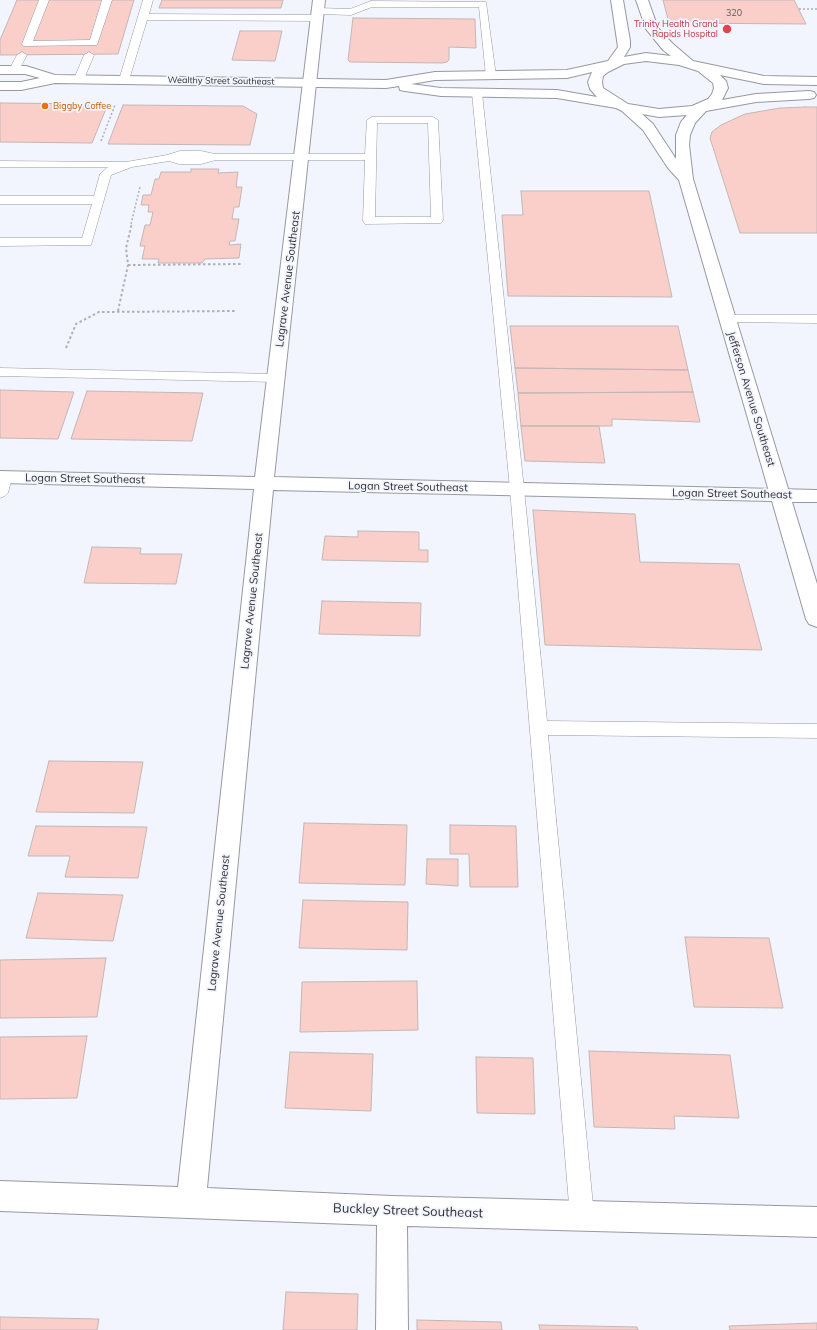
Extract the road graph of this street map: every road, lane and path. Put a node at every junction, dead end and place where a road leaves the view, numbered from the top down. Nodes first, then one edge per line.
1 (44, 0) edge
2 (107, 0) edge
3 (148, 0) edge
4 (617, 0) edge
5 (642, 0) edge
6 (482, 2) edge
7 (799, 9) dead end
8 (817, 9) edge
9 (318, 10) edge
10 (143, 17) junction
11 (22, 55) dead end
12 (89, 55) dead end
13 (690, 63) junction
14 (612, 64) junction
15 (0, 70) edge
16 (14, 70) junction
17 (491, 76) junction
18 (55, 79) junction
19 (79, 79) junction
20 (124, 80) junction
21 (817, 82) edge
22 (310, 83) junction
23 (386, 84) junction
24 (0, 86) edge
25 (477, 92) junction
26 (817, 94) edge
27 (116, 103) dead end
28 (625, 107) junction
29 (703, 107) junction
30 (98, 147) dead end
31 (302, 156) junction
32 (371, 157) junction
33 (0, 164) edge
34 (130, 164) junction
35 (686, 179) junction
36 (141, 183) dead end
37 (0, 200) edge
38 (99, 200) junction
39 (0, 242) edge
40 (243, 264) dead end
41 (128, 265) junction
42 (118, 311) junction
43 (236, 311) dead end
44 (728, 319) junction
45 (817, 319) edge
46 (66, 348) dead end
47 (0, 372) edge
48 (276, 378) junction
49 (2, 482) edge
50 (264, 483) junction
51 (517, 489) junction
52 (780, 495) junction
53 (817, 496) edge
54 (817, 620) edge
55 (538, 728) junction
56 (817, 731) edge
57 (0, 1196) edge
58 (191, 1202) junction
59 (392, 1211) junction
60 (582, 1216) junction
61 (817, 1222) edge
62 (392, 1330) edge

1 - 2 lane
3 - 10 lane
4 - 14 street
5 - 13 street
6 - 9 lane
6 - 17 lane
7 - 8 path
9 - 10 lane
9 - 22 street, Lagrave Avenue Southeast
10 - 20 lane
11 - 16 lane
12 - 19 lane
13 - 14 street, Wealthy Street Southeast
13 - 21 street
13 - 29 street, Jefferson Avenue Southeast
14 - 17 street, Wealthy Street Southeast
14 - 28 street
15 - 16 street, Wealthy Street Southeast
16 - 18 street, Wealthy Street Southeast
17 - 23 street, Wealthy Street Southeast
18 - 19 street, Wealthy Street Southeast
18 - 24 street, Wealthy Street Southeast
19 - 20 street, Wealthy Street Southeast
20 - 22 street, Wealthy Street Southeast
22 - 23 street, Wealthy Street Southeast
22 - 31 street, Lagrave Avenue Southeast
23 - 25 street, Wealthy Street Southeast
25 - 28 street, Wealthy Street Southeast
25 - 51 lane
26 - 29 street
27 - 30 path
28 - 29 street, Wealthy Street Southeast
28 - 35 street, Jefferson Avenue Southeast
29 - 35 street, Jefferson Avenue Southeast
31 - 32 lane
31 - 34 lane
31 - 48 street, Lagrave Avenue Southeast
32 - 32 lane
33 - 34 lane
34 - 38 lane
35 - 44 street, Jefferson Avenue Southeast
36 - 41 path
37 - 38 lane
38 - 39 lane
40 - 41 path
41 - 42 path
42 - 43 path
42 - 46 path
44 - 45 lane
44 - 52 street, Jefferson Avenue Southeast
47 - 48 lane
48 - 50 street, Lagrave Avenue Southeast
49 - 50 street, Logan Street Southeast
50 - 51 street, Logan Street Southeast
50 - 58 street, Lagrave Avenue Southeast
51 - 52 street, Logan Street Southeast
51 - 55 lane
52 - 53 street, Logan Street Southeast
52 - 54 street, Jefferson Avenue Southeast
55 - 56 lane
55 - 60 lane
57 - 58 street, Buckley Street Southeast
58 - 59 street, Buckley Street Southeast
59 - 60 street, Buckley Street Southeast
59 - 62 street
60 - 61 street, Buckley Street Southeast

